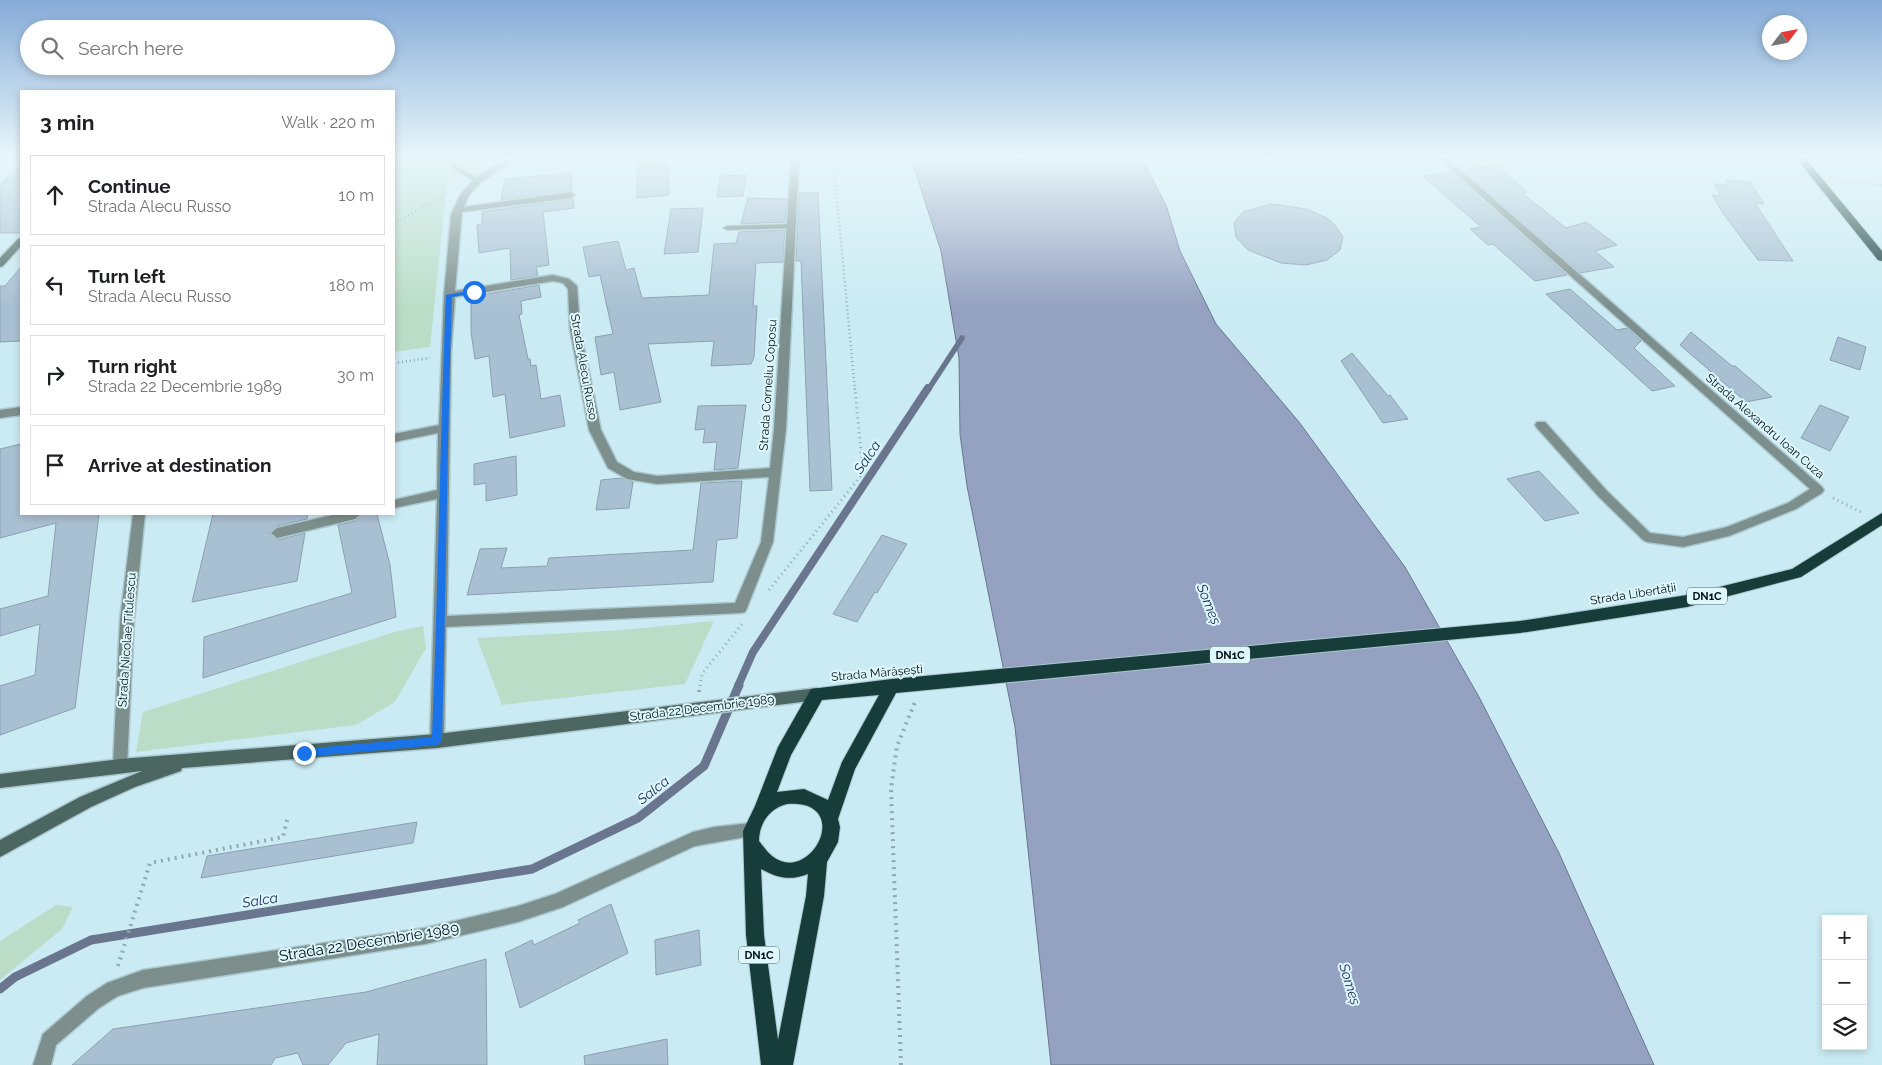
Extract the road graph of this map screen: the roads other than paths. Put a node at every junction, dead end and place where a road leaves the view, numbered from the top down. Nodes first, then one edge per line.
1 (475, 208) edge
2 (793, 208) edge
3 (1498, 208) edge
4 (1841, 208) edge
5 (458, 210) joint
6 (792, 226) junction
7 (727, 228) dead end
8 (20, 242) edge
9 (1882, 258) edge
10 (0, 264) edge
11 (449, 295) junction
12 (20, 411) edge
13 (0, 414) edge
14 (1541, 426) dead end
15 (444, 428) junction
16 (395, 438) edge
17 (775, 472) junction
18 (442, 493) junction
19 (395, 504) edge
20 (139, 515) edge
21 (351, 515) edge
22 (1881, 519) edge
23 (277, 533) dead end
24 (441, 622) junction
25 (940, 682) joint
26 (892, 686) junction
27 (817, 694) junction
28 (437, 741) junction
29 (199, 759) junction
30 (120, 766) junction
31 (0, 781) edge
32 (762, 810) junction
33 (829, 819) junction
34 (751, 837) junction
35 (0, 849) edge
36 (818, 859) junction
37 (42, 1065) edge
38 (771, 1065) edge
39 (783, 1065) edge

1 - 5 street
2 - 6 street, Strada Corneliu Coposu
3 - 14 street, Strada Alexandru Ioan Cuza
4 - 9 highway
5 - 11 street
6 - 7 lane
6 - 17 street, Strada Corneliu Coposu
8 - 10 main road
11 - 15 street
11 - 17 street, Strada Alecu Russo
12 - 13 street
15 - 16 street
15 - 18 street
17 - 24 street, Strada Corneliu Coposu
18 - 19 street
18 - 24 street
20 - 30 street, Strada Nicolae Titulescu
21 - 23 street
22 - 25 highway, Strada Libertății / DN1C
24 - 28 street
25 - 26 highway, Strada Mărășești / DN1C
26 - 27 highway, Strada Mărășești / DN1C
26 - 33 highway
27 - 28 main road, Strada 22 Decembrie 1989
27 - 32 highway, DN1C
28 - 29 main road, Strada 22 Decembrie 1989
29 - 30 main road, Strada 22 Decembrie 1989
29 - 35 main road, Strada 22 Decembrie 1989
30 - 31 main road, Strada 22 Decembrie 1989
32 - 33 highway
32 - 34 highway, DN1C
33 - 36 highway
34 - 36 highway
34 - 37 street, Strada 22 Decembrie 1989
34 - 38 highway, DN1C
36 - 39 highway

